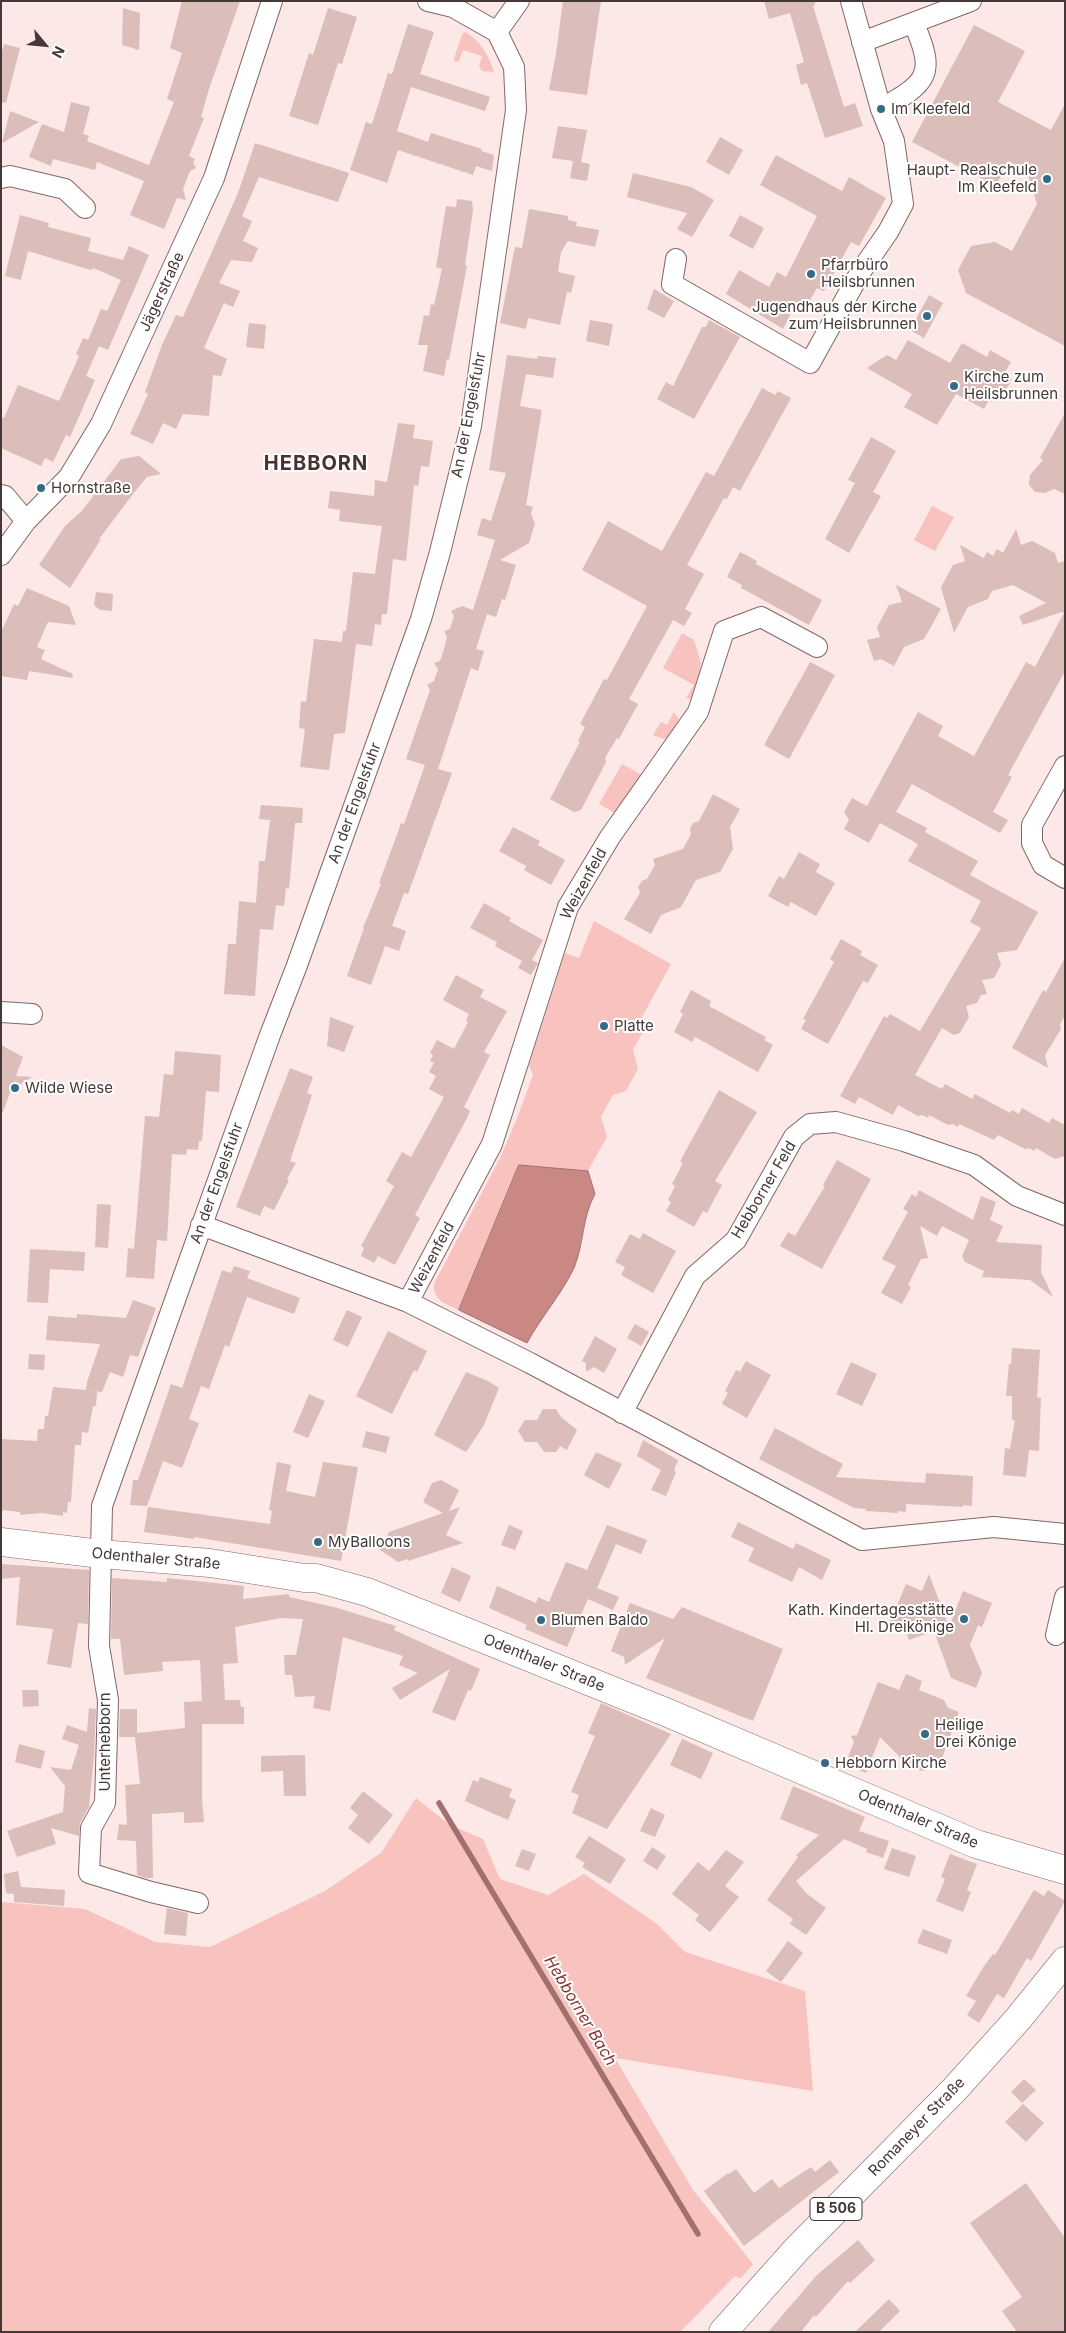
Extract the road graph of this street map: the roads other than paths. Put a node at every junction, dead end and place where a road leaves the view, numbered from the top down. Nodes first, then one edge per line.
1 (272, 1) edge
2 (428, 1) edge
3 (519, 1) edge
4 (851, 1) edge
5 (971, 1) edge
6 (914, 24) junction
7 (497, 32) junction
8 (862, 42) junction
9 (881, 109) junction
10 (1, 178) edge
11 (85, 208) dead end
12 (676, 259) dead end
13 (1, 495) edge
14 (26, 521) junction
15 (1, 555) edge
16 (817, 647) dead end
17 (1065, 766) edge
18 (1065, 878) edge
19 (1, 1012) edge
20 (32, 1014) dead end
21 (1065, 1215) edge
22 (202, 1225) junction
23 (408, 1302) junction
24 (622, 1413) junction
25 (1065, 1534) edge
26 (1, 1542) edge
27 (100, 1554) junction
28 (1065, 1597) edge
29 (1056, 1635) dead end
30 (1065, 1870) edge
31 (198, 1902) dead end
32 (1065, 1961) edge
33 (723, 2332) edge

1 - 14 street, Jägerstraße
2 - 7 street
3 - 7 street
4 - 8 street
5 - 6 street
6 - 8 street
6 - 9 street
7 - 22 street, An der Engelsfuhr
8 - 9 street
9 - 12 street
10 - 11 street
13 - 14 street
14 - 15 street, Jägerstraße
16 - 23 street, Weizenfeld
17 - 18 street
19 - 20 street
21 - 24 street, Hebborner Feld
22 - 23 street, Weizenfeld
22 - 27 street, An der Engelsfuhr
23 - 24 street, Weizenfeld
24 - 25 street
26 - 27 main road, Odenthaler Straße
27 - 30 main road, Odenthaler Straße
27 - 31 street, Unterhebborn
28 - 29 street
32 - 33 main road, Romaneyer Straße / B 506

